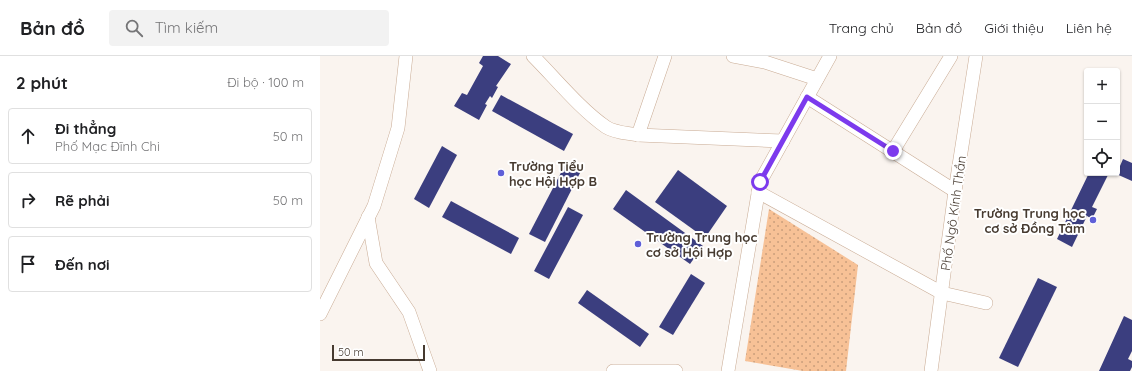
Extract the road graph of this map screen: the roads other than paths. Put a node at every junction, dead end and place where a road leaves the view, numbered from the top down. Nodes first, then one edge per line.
1 (406, 56) edge
2 (533, 56) edge
3 (665, 56) edge
4 (733, 56) edge
5 (830, 56) edge
6 (951, 56) edge
7 (976, 56) edge
8 (817, 79) junction
9 (807, 97) junction
10 (638, 135) junction
11 (783, 141) junction
12 (893, 151) junction
13 (955, 191) junction
14 (758, 192) junction
15 (368, 217) junction
16 (942, 293) junction
17 (986, 303) dead end
18 (320, 314) edge
19 (430, 371) edge
20 (616, 371) edge
21 (676, 371) edge
22 (728, 371) edge
23 (931, 371) edge

1 - 15 street
2 - 10 street
3 - 10 street
4 - 8 street
5 - 8 street
6 - 12 street
7 - 13 street, Phố Ngô Kính Thần
8 - 9 street
9 - 11 street
9 - 12 street
10 - 11 street
11 - 14 street
12 - 13 street
13 - 16 street, Phố Ngô Kính Thần
14 - 16 street
14 - 22 street
15 - 18 street
15 - 19 street
16 - 17 street
16 - 23 street, Phố Ngô Kính Thần
20 - 21 street

